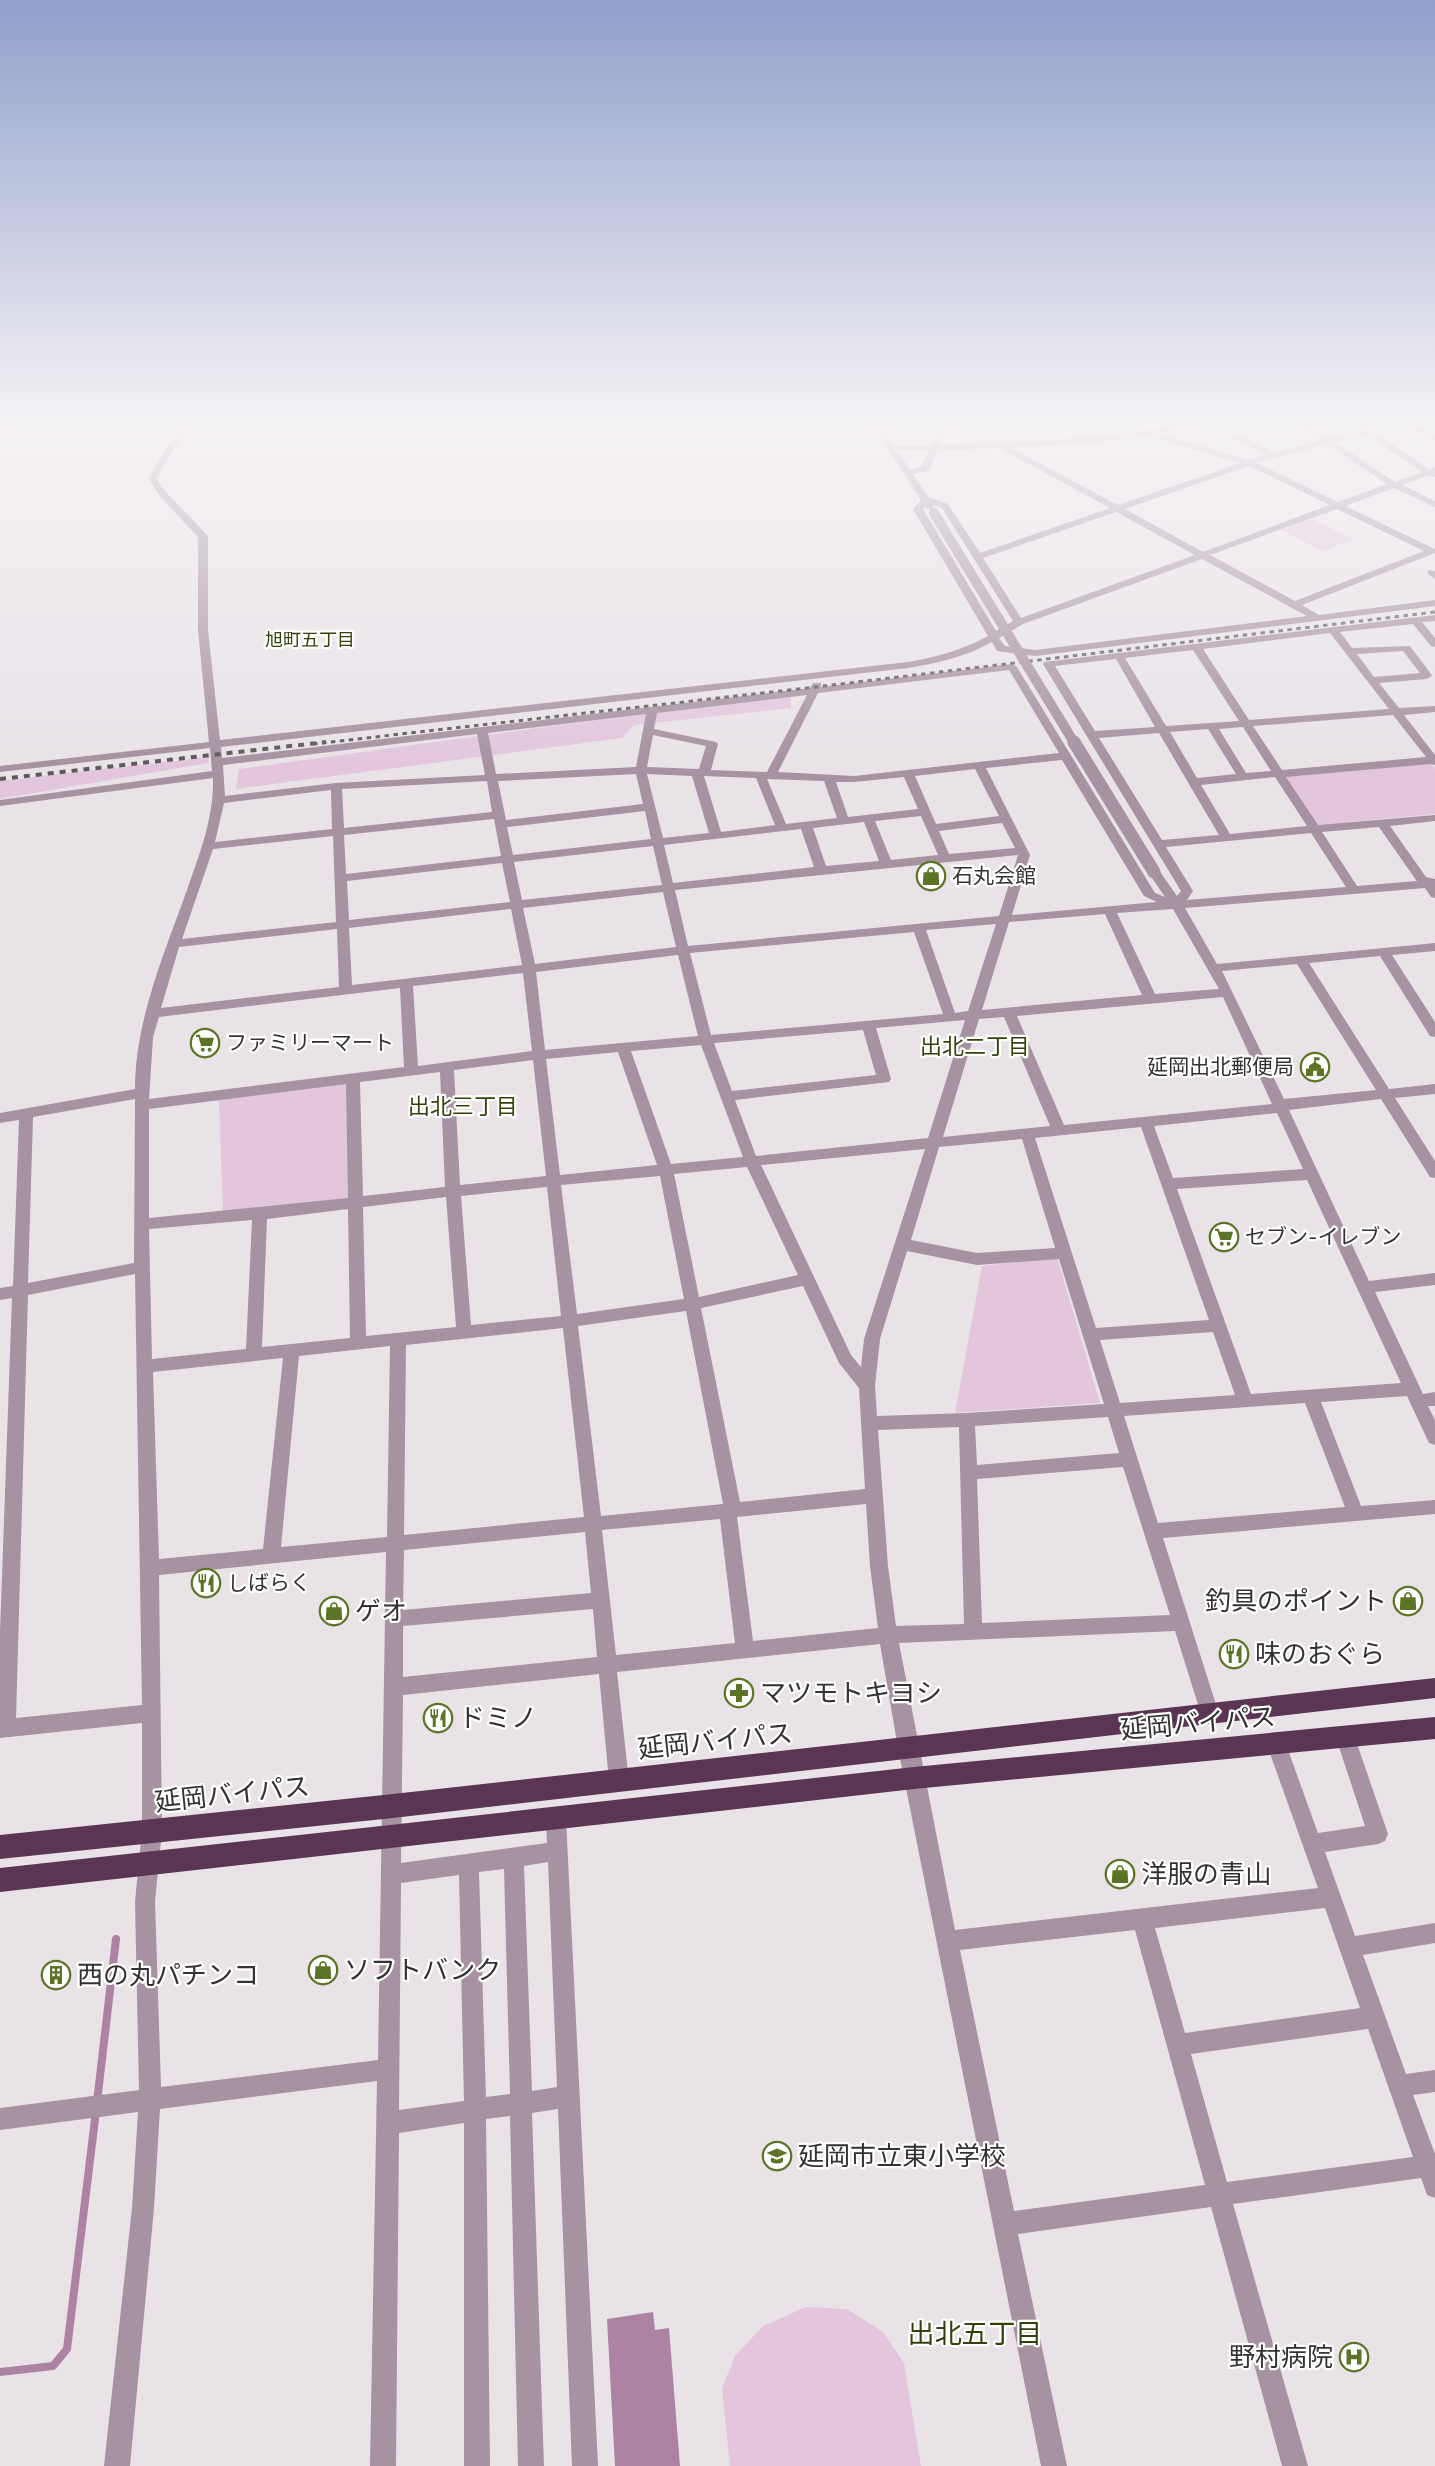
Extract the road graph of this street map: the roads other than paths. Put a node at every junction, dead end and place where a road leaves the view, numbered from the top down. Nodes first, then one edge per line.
1 (201, 534) edge
2 (933, 534) edge
3 (947, 534) edge
4 (963, 534) edge
5 (1042, 534) edge
6 (1162, 534) edge
7 (1257, 534) edge
8 (1398, 534) edge
9 (1434, 551) edge
10 (1201, 555) junction
11 (978, 557) junction
12 (1435, 603) edge
13 (1294, 605) junction
14 (1318, 618) junction
15 (1435, 618) edge
16 (1415, 620) junction
17 (1019, 622) junction
18 (1333, 630) junction
19 (994, 637) junction
20 (1435, 644) edge
21 (1196, 646) junction
22 (1349, 651) junction
23 (1119, 656) junction
24 (822, 674) junction
25 (1371, 680) junction
26 (814, 691) junction
27 (652, 709) junction
28 (1435, 709) edge
29 (1396, 711) junction
30 (1246, 722) junction
31 (1211, 725) junction
32 (1161, 729) junction
33 (482, 730) junction
34 (648, 731) junction
35 (1090, 735) junction
36 (1066, 756) junction
37 (216, 760) junction
38 (1434, 761) edge
39 (979, 765) junction
40 (0, 769) edge
41 (641, 770) junction
42 (701, 773) junction
43 (908, 773) junction
44 (1279, 774) junction
45 (766, 775) junction
46 (490, 777) junction
47 (1243, 777) junction
48 (830, 778) junction
49 (1192, 782) junction
50 (336, 786) junction
51 (219, 800) junction
52 (0, 802) edge
53 (650, 807) junction
54 (925, 812) junction
55 (868, 818) junction
56 (1435, 818) edge
57 (499, 819) junction
58 (1006, 819) junction
59 (844, 821) junction
60 (1382, 822) junction
61 (806, 826) junction
62 (932, 828) junction
63 (782, 829) junction
64 (1314, 829) junction
65 (338, 832) junction
66 (716, 836) junction
67 (1226, 837) junction
68 (657, 842) junction
69 (1158, 844) junction
70 (208, 846) junction
71 (1022, 850) junction
72 (945, 858) junction
73 (507, 860) junction
74 (886, 863) junction
75 (821, 870) junction
76 (340, 878) junction
77 (1433, 887) edge
78 (668, 888) junction
79 (1354, 890) junction
80 (1177, 905) junction
81 (516, 906) junction
82 (1110, 911) junction
83 (1004, 919) junction
84 (342, 925) junction
85 (919, 927) junction
86 (174, 944) junction
87 (1435, 947) edge
88 (682, 950) junction
89 (1383, 951) junction
90 (1301, 960) junction
91 (529, 968) junction
92 (1214, 968) junction
93 (406, 983) junction
94 (346, 990) junction
95 (1227, 992) junction
96 (1151, 1000) junction
97 (153, 1013) junction
98 (1009, 1013) junction
99 (972, 1017) junction
100 (951, 1019) junction
101 (869, 1026) junction
102 (1435, 1033) edge
103 (706, 1040) junction
104 (623, 1047) junction
105 (539, 1055) junction
106 (447, 1066) junction
107 (411, 1071) junction
108 (353, 1079) junction
109 (1435, 1089) edge
110 (1386, 1094) junction
111 (727, 1096) junction
112 (143, 1099) junction
113 (1281, 1106) junction
114 (26, 1113) junction
115 (0, 1118) edge
116 (1146, 1122) junction
117 (1059, 1131) junction
118 (1027, 1134) junction
119 (934, 1143) junction
120 (750, 1160) junction
121 (666, 1171) junction
122 (1435, 1173) edge
123 (1312, 1174) junction
124 (552, 1183) junction
125 (1169, 1184) junction
126 (453, 1191) junction
127 (354, 1202) junction
128 (260, 1214) junction
129 (142, 1224) junction
130 (902, 1244) junction
131 (1065, 1253) junction
132 (142, 1267) junction
133 (807, 1279) junction
134 (1435, 1279) edge
135 (1364, 1287) junction
136 (20, 1290) junction
137 (0, 1294) edge
138 (692, 1304) junction
139 (569, 1321) junction
140 (1219, 1325) junction
141 (464, 1331) junction
142 (1090, 1335) junction
143 (398, 1338) junction
144 (358, 1342) junction
145 (292, 1350) junction
146 (254, 1354) junction
147 (145, 1366) junction
148 (867, 1386) junction
149 (1415, 1395) junction
150 (1311, 1397) junction
151 (1435, 1399) edge
152 (1246, 1402) junction
153 (1114, 1411) junction
154 (967, 1420) junction
155 (869, 1423) junction
156 (1435, 1438) edge
157 (1129, 1460) junction
158 (969, 1473) junction
159 (873, 1496) junction
160 (1435, 1507) edge
161 (730, 1510) junction
162 (1356, 1514) junction
163 (593, 1523) junction
164 (1152, 1531) junction
165 (395, 1544) junction
166 (271, 1556) junction
167 (150, 1568) junction
168 (600, 1600) junction
169 (395, 1619) junction
170 (1181, 1623) junction
171 (973, 1632) junction
172 (888, 1635) junction
173 (745, 1651) junction
174 (608, 1666) junction
175 (394, 1687) junction
176 (1435, 1688) edge
177 (150, 1713) junction
178 (1210, 1714) junction
179 (1435, 1728) edge
180 (3, 1729) edge
181 (1346, 1738) junction
182 (1277, 1745) junction
183 (908, 1748) junction
184 (915, 1778) junction
185 (619, 1781) junction
186 (393, 1806) junction
187 (556, 1819) junction
188 (152, 1831) junction
189 (392, 1837) junction
190 (1312, 1844) junction
191 (0, 1847) edge
192 (559, 1851) junction
193 (514, 1857) junction
194 (469, 1863) junction
195 (148, 1864) junction
196 (392, 1874) junction
197 (0, 1880) edge
198 (1332, 1897) junction
199 (1142, 1918) junction
200 (1435, 1933) edge
201 (948, 1941) junction
202 (1349, 1947) junction
203 (1374, 2018) junction
204 (1177, 2045) junction
205 (389, 2069) junction
206 (1435, 2081) edge
207 (1399, 2086) junction
208 (569, 2096) junction
209 (150, 2099) junction
210 (522, 2103) junction
211 (475, 2110) junction
212 (0, 2119) edge
213 (388, 2123) junction
214 (1433, 2173) edge
215 (1218, 2195) junction
216 (1006, 2224) junction
217 (117, 2466) edge
218 (383, 2466) edge
219 (477, 2466) edge
220 (531, 2466) edge
221 (585, 2466) edge
222 (1054, 2466) edge
223 (1295, 2466) edge

1 - 37 street
2 - 19 street
3 - 80 street, bridge
4 - 11 street
5 - 11 street
6 - 10 street
7 - 10 street
8 - 9 street
9 - 13 street
10 - 13 street
10 - 17 street
11 - 17 street
12 - 14 street
13 - 14 street
14 - 19 street
15 - 16 street
16 - 18 street
16 - 20 street
17 - 19 street
18 - 21 street
18 - 22 street
19 - 24 street
21 - 23 street
21 - 30 street
22 - 25 street
22 - 25 street
23 - 32 street
23 - 35 street
24 - 26 street
24 - 37 street
25 - 29 street
26 - 27 street
26 - 36 street
26 - 45 street
27 - 33 street
27 - 34 street
28 - 29 street
29 - 30 street
29 - 38 street
30 - 31 street
30 - 44 street
31 - 32 street
31 - 47 street
32 - 35 street
32 - 49 street
33 - 37 street
33 - 46 street
34 - 41 street
34 - 42 street
35 - 69 street
36 - 39 street
36 - 80 street
37 - 40 street
37 - 51 street
37 - 52 street
38 - 44 street
39 - 43 street
39 - 58 street
41 - 42 street
41 - 46 street
41 - 53 street
42 - 45 street
42 - 66 street
43 - 48 street
43 - 54 street
44 - 47 street
44 - 64 street
45 - 48 street
45 - 63 street
46 - 50 street
46 - 57 street
47 - 49 street
48 - 59 street
49 - 67 street
50 - 51 street
50 - 65 street
51 - 70 street
53 - 57 street
53 - 68 street
54 - 55 street
54 - 62 street
55 - 59 street
55 - 74 street
56 - 60 street
57 - 65 street
57 - 73 street
58 - 62 street
58 - 71 street
59 - 61 street
60 - 64 street
60 - 77 street
61 - 63 street
61 - 75 street
62 - 72 street
63 - 66 street
64 - 67 street
64 - 79 street
65 - 70 street
65 - 76 street
66 - 68 street
67 - 69 street
68 - 73 street
68 - 78 street
69 - 80 street
70 - 86 street
71 - 72 street
71 - 83 street
72 - 74 street
73 - 76 street
73 - 81 street
74 - 75 street
75 - 78 street
76 - 84 street
77 - 79 street
78 - 81 street
78 - 88 street
79 - 80 street
80 - 82 street
80 - 92 street
81 - 84 street
81 - 91 street
82 - 83 street
82 - 96 street
83 - 85 street
83 - 99 street
84 - 86 street
84 - 94 street
85 - 88 street
85 - 100 street
86 - 97 street
87 - 89 street
88 - 91 street
88 - 103 street
89 - 90 street
89 - 102 street
90 - 92 street
90 - 110 street
91 - 93 street
91 - 105 street
92 - 95 street
93 - 94 street
93 - 107 street
94 - 97 street
95 - 96 street
95 - 113 street
96 - 98 street
97 - 112 street
98 - 99 street
98 - 117 street
99 - 100 street
99 - 119 street
100 - 101 street
101 - 103 street
101 - 111 street
103 - 104 street
103 - 111 street
104 - 105 street
104 - 121 street
105 - 106 street
105 - 124 street
106 - 107 street
106 - 126 street
107 - 108 street
108 - 112 street
108 - 127 street
109 - 110 street
110 - 113 street
110 - 122 street
111 - 120 street
112 - 114 street
112 - 129 street
113 - 116 street
113 - 123 street
114 - 115 street
114 - 136 street
116 - 117 street
116 - 125 street
117 - 118 street
118 - 119 street
118 - 131 street
119 - 120 street
119 - 130 street
120 - 121 street
120 - 133 street
121 - 124 street
121 - 138 street
123 - 125 street
123 - 135 street
124 - 126 street
124 - 139 street
125 - 140 street
126 - 127 street
126 - 141 street
127 - 128 street
127 - 144 street
128 - 129 street
128 - 146 street
129 - 132 street
130 - 131 street
130 - 148 street
131 - 142 street
132 - 136 street
132 - 147 street
133 - 138 street
133 - 148 street
134 - 135 street
135 - 149 street
136 - 137 street
136 - 180 street
138 - 139 street
138 - 161 street
139 - 141 street
139 - 163 street
140 - 142 street
140 - 152 street
141 - 143 street
142 - 153 street
143 - 144 street
143 - 165 street
144 - 145 street
145 - 146 street
145 - 166 street
146 - 147 street
147 - 167 street
148 - 155 street
149 - 150 street
149 - 151 street
149 - 156 street
150 - 152 street
150 - 162 street
152 - 153 street
153 - 154 street
153 - 157 street
154 - 155 street
154 - 158 street
155 - 159 street
157 - 158 street
157 - 164 street
158 - 171 street
159 - 161 street
159 - 172 street
160 - 162 street
161 - 163 street
161 - 173 street
162 - 164 street
163 - 165 street
163 - 168 street
164 - 170 street
165 - 166 street
165 - 169 street
166 - 167 street
167 - 177 street
168 - 169 street
168 - 174 street
169 - 175 street
170 - 171 street
170 - 178 street
171 - 172 street
172 - 173 street
172 - 183 street
173 - 174 street
174 - 175 street
174 - 185 street
175 - 186 street
176 - 178 highway, 延岡バイパス
177 - 180 street
177 - 188 street
178 - 183 highway, 延岡バイパス
179 - 181 highway, 延岡バイパス
181 - 182 highway, 延岡バイパス
181 - 190 street
182 - 184 highway, 延岡バイパス
182 - 190 street
183 - 184 street
183 - 185 highway, 延岡バイパス
184 - 187 highway, 延岡バイパス
184 - 201 street
185 - 186 highway, 延岡バイパス
186 - 188 highway, 延岡バイパス
186 - 189 street
187 - 189 highway, 延岡バイパス
187 - 192 street
188 - 191 highway, 延岡バイパス
188 - 195 street
189 - 195 highway, 延岡バイパス
189 - 196 street
190 - 198 street
192 - 193 street
192 - 208 street
193 - 194 street
193 - 210 street
194 - 196 street
194 - 211 street
195 - 197 highway, 延岡バイパス
195 - 209 street
196 - 205 street
198 - 199 street
198 - 202 street
199 - 201 street
199 - 204 street
200 - 202 street
201 - 216 street
202 - 203 street
203 - 204 street
203 - 207 street
204 - 215 street
205 - 209 street
205 - 213 street
206 - 207 street
207 - 214 street
208 - 210 street
208 - 221 street
209 - 212 street
209 - 217 street
210 - 211 street
210 - 220 street
211 - 213 street
211 - 219 street
213 - 218 street
214 - 215 street
215 - 216 street
215 - 223 street
216 - 222 street

